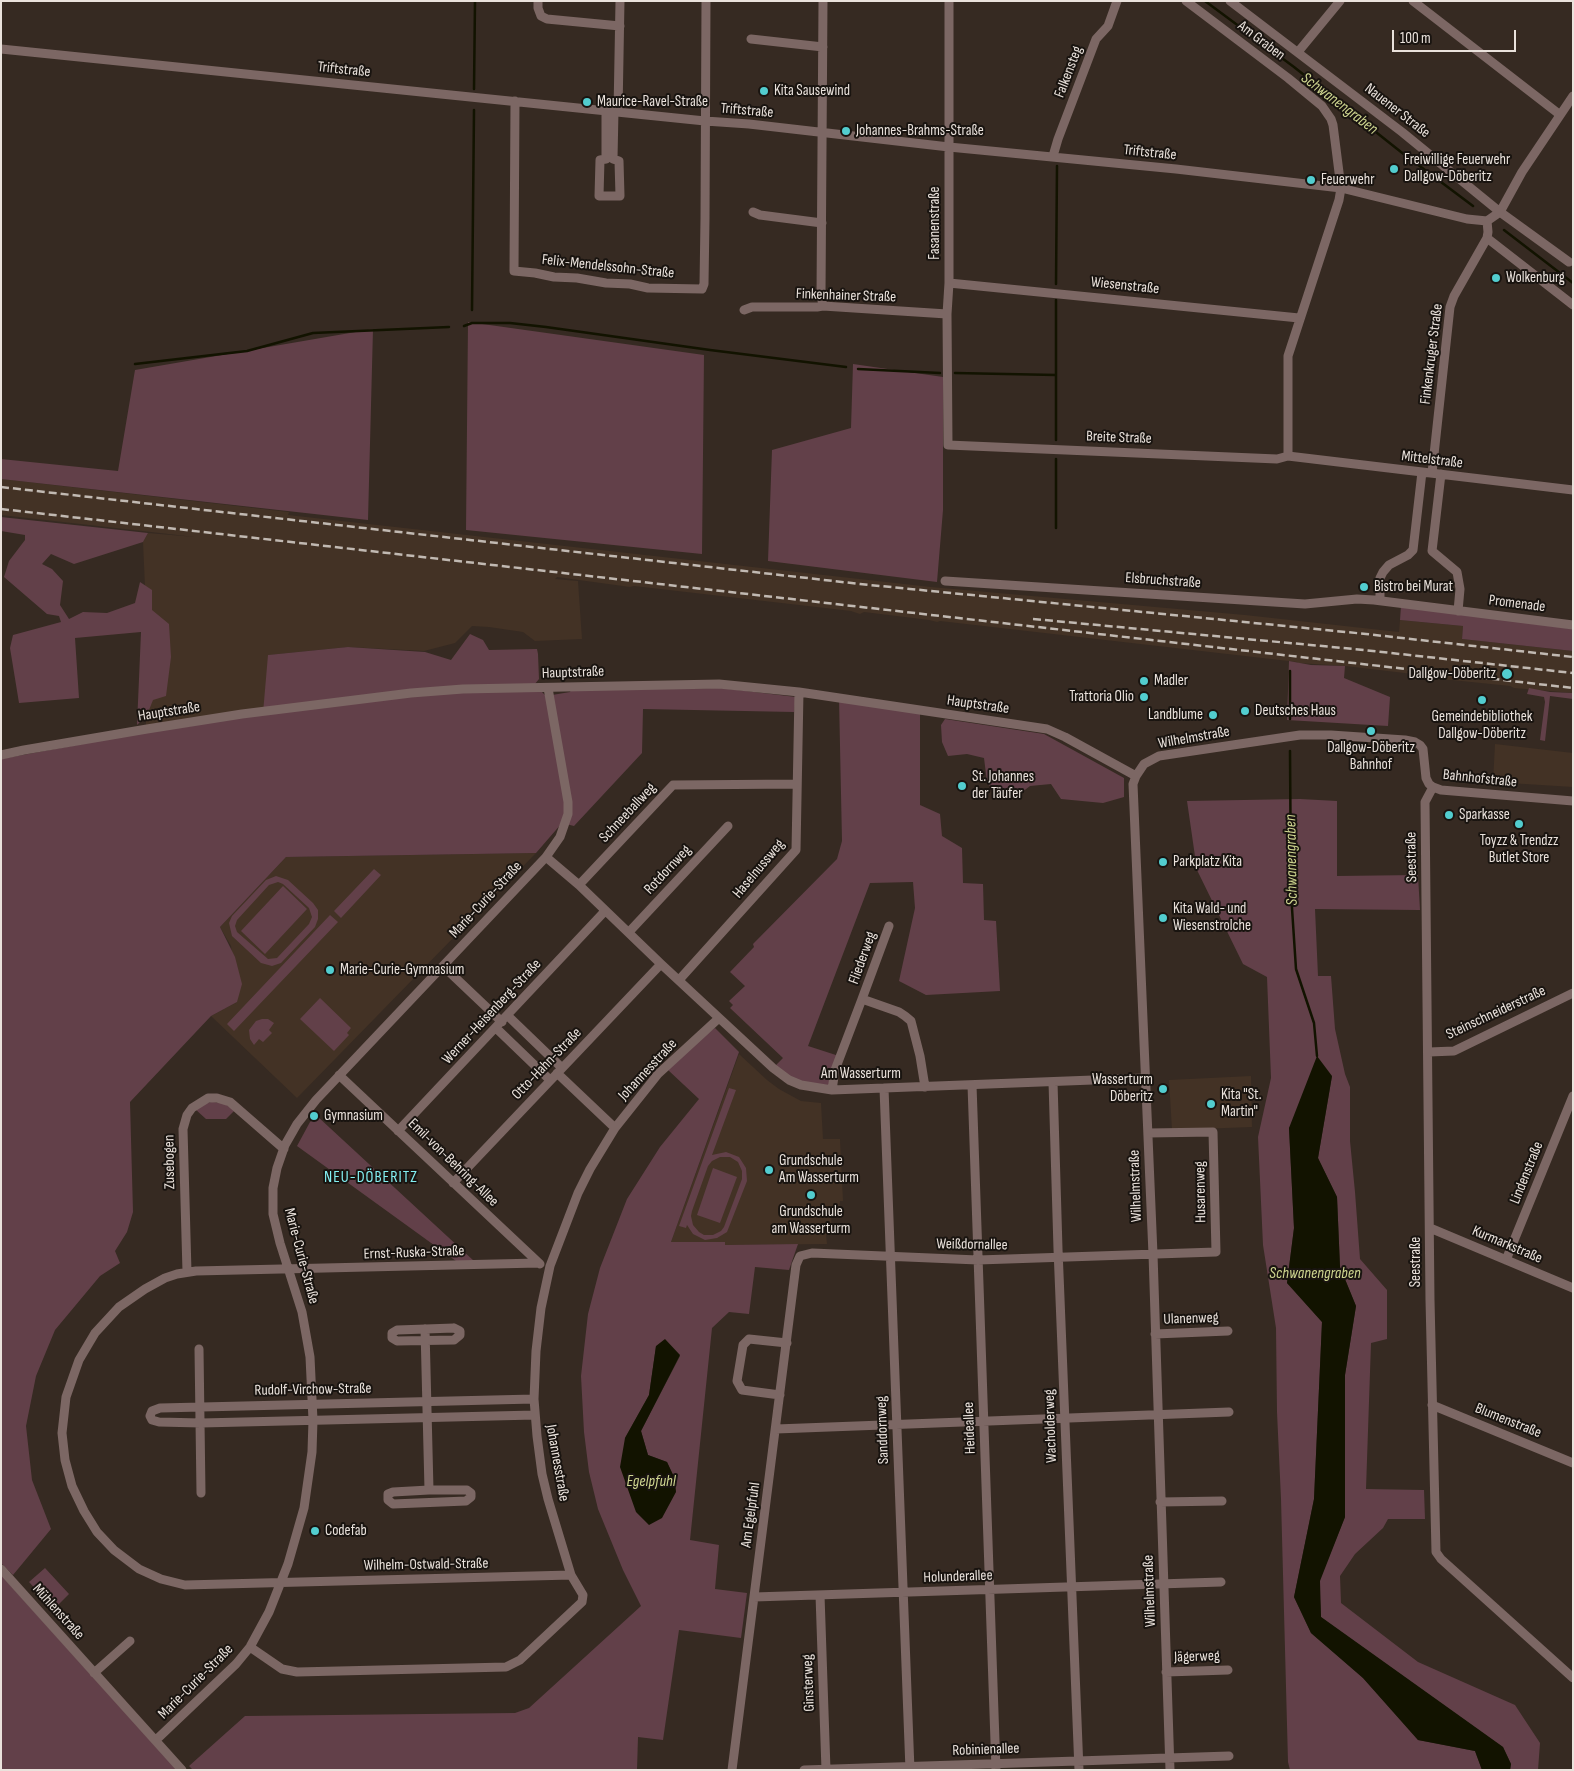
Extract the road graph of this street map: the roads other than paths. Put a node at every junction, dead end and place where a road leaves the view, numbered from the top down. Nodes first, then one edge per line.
1 (538, 1) edge
2 (620, 1) edge
3 (706, 1) edge
4 (824, 1) edge
5 (949, 1) edge
6 (1117, 1) edge
7 (1186, 1) edge
8 (1230, 1) edge
9 (1340, 1) edge
10 (1412, 1) edge
11 (620, 26) junction
12 (751, 40) dead end
13 (823, 47) junction
14 (1, 49) edge
15 (1298, 52) junction
16 (1573, 96) edge
17 (515, 101) junction
18 (613, 111) junction
19 (1559, 114) junction
20 (705, 121) junction
21 (823, 133) junction
22 (949, 147) junction
23 (1053, 156) junction
24 (610, 159) dead end
25 (1341, 188) junction
26 (753, 212) dead end
27 (1500, 212) junction
28 (1487, 221) junction
29 (822, 223) junction
30 (1487, 238) junction
31 (1569, 262) dead end
32 (948, 282) junction
33 (1573, 305) edge
34 (823, 306) junction
35 (744, 310) dead end
36 (947, 314) junction
37 (1299, 318) junction
38 (948, 445) joint
39 (1288, 456) junction
40 (1422, 472) junction
41 (1436, 474) junction
42 (1573, 490) edge
43 (945, 581) dead end
44 (1380, 600) junction
45 (1458, 611) junction
46 (1573, 625) edge
47 (548, 688) junction
48 (799, 692) junction
49 (1300, 735) joint
50 (1, 755) edge
51 (1136, 776) junction
52 (797, 784) junction
53 (1432, 787) junction
54 (1573, 801) edge
55 (728, 826) dead end
56 (546, 856) junction
57 (579, 885) junction
58 (605, 911) junction
59 (889, 926) dead end
60 (629, 932) junction
61 (661, 964) junction
62 (443, 966) junction
63 (679, 980) junction
64 (1573, 993) edge
65 (862, 1000) junction
66 (719, 1018) junction
67 (502, 1022) junction
68 (1429, 1052) junction
69 (556, 1074) junction
70 (339, 1076) junction
71 (1145, 1078) junction
72 (1053, 1082) junction
73 (972, 1085) junction
74 (925, 1087) junction
75 (884, 1088) junction
76 (832, 1090) junction
77 (1573, 1096) edge
78 (615, 1128) junction
79 (398, 1131) junction
80 (1148, 1133) junction
81 (284, 1149) junction
82 (453, 1183) junction
83 (1430, 1228) junction
84 (1153, 1254) junction
85 (889, 1256) junction
86 (1058, 1258) junction
87 (978, 1260) junction
88 (1506, 1260) junction
89 (538, 1263) junction
90 (796, 1265) joint
91 (550, 1266) junction
92 (290, 1270) junction
93 (187, 1272) junction
94 (1573, 1288) edge
95 (425, 1329) junction
96 (1228, 1331) dead end
97 (1155, 1334) junction
98 (426, 1341) junction
99 (787, 1344) junction
100 (199, 1349) dead end
101 (780, 1395) junction
102 (534, 1399) junction
103 (427, 1401) junction
104 (312, 1403) junction
105 (1432, 1405) junction
106 (200, 1407) junction
107 (1228, 1412) dead end
108 (535, 1415) junction
109 (1158, 1415) junction
110 (427, 1418) junction
111 (1065, 1418) junction
112 (313, 1420) junction
113 (984, 1421) junction
114 (201, 1423) junction
115 (897, 1424) junction
116 (776, 1429) junction
117 (1573, 1462) edge
118 (429, 1490) junction
119 (201, 1493) dead end
120 (1222, 1501) dead end
121 (1160, 1502) junction
122 (1, 1569) edge
123 (572, 1575) junction
124 (281, 1582) junction
125 (1221, 1582) dead end
126 (1163, 1584) junction
127 (1072, 1587) junction
128 (990, 1589) junction
129 (902, 1592) junction
130 (820, 1595) junction
131 (754, 1598) junction
132 (130, 1641) dead end
133 (250, 1646) junction
134 (1228, 1670) dead end
135 (1166, 1672) junction
136 (94, 1673) junction
137 (1573, 1678) edge
138 (156, 1740) junction
139 (1229, 1756) dead end
140 (1170, 1758) junction
141 (1079, 1765) edge
142 (996, 1767) edge
143 (909, 1768) edge
144 (826, 1769) edge
145 (182, 1770) edge
146 (732, 1770) edge
147 (804, 1770) edge
148 (1170, 1770) edge

1 - 11 street
2 - 11 street
3 - 20 street
4 - 13 street
5 - 22 street, Fasanenstraße
6 - 23 street, Falkensteg
7 - 25 street, Am Graben
8 - 15 street, Nauener Straße
9 - 15 street
10 - 19 street
11 - 18 street
12 - 13 street
13 - 21 street
14 - 17 street, Triftstraße
15 - 27 street, Nauener Straße
16 - 19 street
17 - 18 street, Triftstraße
17 - 20 street, Felix-Mendelssohn-Straße
18 - 20 street, Triftstraße
18 - 24 street
19 - 27 street
20 - 21 street, Triftstraße
21 - 22 street, Triftstraße
21 - 29 street
22 - 23 street, Triftstraße
22 - 32 street, Fasanenstraße
23 - 25 street, Triftstraße
25 - 28 street, Triftstraße
25 - 37 street
26 - 29 street
27 - 28 street
27 - 31 street, Nauener Straße
28 - 30 street, Finkenkruger Straße
29 - 34 street
30 - 33 street
30 - 41 street, Finkenkruger Straße
32 - 36 street, Fasanenstraße
32 - 37 street, Wiesenstraße
34 - 35 street, Finkenhainer Straße
34 - 36 street, Finkenhainer Straße
36 - 38 street, Fasanenstraße
37 - 39 street
38 - 39 street, Breite Straße
39 - 40 street, Mittelstraße
40 - 41 street, Mittelstraße
40 - 44 street
41 - 42 street, Mittelstraße
41 - 45 street, Finkenkruger Straße
43 - 44 street, Elsbruchstraße
44 - 45 street, Elsbruchstraße
45 - 46 street, Promenade
47 - 48 street, Hauptstraße
47 - 50 street, Hauptstraße
47 - 56 street, Marie-Curie-Straße
48 - 51 street, Hauptstraße
48 - 52 street, Haselnussweg
49 - 51 street, Wilhelmstraße
49 - 53 street, Bahnhofstraße
51 - 71 street, Wilhelmstraße
52 - 57 street, Schneeballweg
52 - 63 street, Haselnussweg
53 - 54 street, Bahnhofstraße
53 - 68 street, Seestraße
55 - 60 street, Rotdornweg
56 - 57 street, Am Wasserturm
56 - 62 street, Marie-Curie-Straße
57 - 58 street, Am Wasserturm
58 - 60 street, Am Wasserturm
58 - 67 street, Werner-Heisenberg-Straße
59 - 65 street, Fliederweg
60 - 61 street, Am Wasserturm
61 - 63 street, Am Wasserturm
61 - 69 street, Otto-Hahn-Straße
62 - 67 street
62 - 70 street, Marie-Curie-Straße
63 - 66 street, Am Wasserturm
64 - 68 street, Steinschneiderstraße
65 - 74 street, Fliederweg
65 - 76 street, Fliederweg
66 - 76 street, Am Wasserturm
66 - 78 street, Johannesstraße
67 - 69 street
67 - 69 street
67 - 79 street, Werner-Heisenberg-Straße
68 - 83 street, Seestraße
69 - 78 street
69 - 82 street, Otto-Hahn-Straße
70 - 79 street, Emil-von-Behring-Allee
70 - 81 street, Marie-Curie-Straße
71 - 72 street, Am Wasserturm
71 - 80 street, Wilhelmstraße
72 - 73 street, Am Wasserturm
72 - 86 street, Wacholderweg
73 - 74 street, Am Wasserturm
73 - 87 street, Heideallee
74 - 75 street, Am Wasserturm
75 - 76 street, Am Wasserturm
75 - 85 street, Sanddornweg
77 - 88 street, Lindenstraße
78 - 91 street, Johannesstraße
79 - 82 street, Emil-von-Behring-Allee
80 - 84 street, Wilhelmstraße
80 - 84 street, Husarenweg
81 - 92 street, Marie-Curie-Straße
81 - 93 street, Zusebogen
82 - 89 street, Emil-von-Behring-Allee
83 - 88 street, Kurmarkstraße
83 - 105 street, Seestraße
84 - 86 street, Weißdornallee
84 - 97 street, Wilhelmstraße
85 - 87 street, Weißdornallee
85 - 90 street, Weißdornallee
85 - 115 street, Sanddornweg
86 - 87 street, Weißdornallee
86 - 111 street, Wacholderweg
87 - 113 street, Heideallee
88 - 94 street, Kurmarkstraße
89 - 91 street, Emil-von-Behring-Allee
89 - 92 street, Ernst-Ruska-Straße
90 - 99 street, Am Egelpfuhl
91 - 102 street, Johannesstraße
92 - 93 street, Ernst-Ruska-Straße
92 - 104 street, Marie-Curie-Straße
93 - 124 street, Wilhelm-Ostwald-Straße
95 - 98 street
95 - 98 street
95 - 98 street
96 - 97 street, Ulanenweg
97 - 109 street, Wilhelmstraße
98 - 103 street
99 - 101 street, Am Egelpfuhl
99 - 101 street
100 - 106 street
101 - 116 street, Am Egelpfuhl
102 - 103 street, Rudolf-Virchow-Straße
102 - 108 street, Johannesstraße
103 - 104 street, Rudolf-Virchow-Straße
103 - 110 street
104 - 106 street, Rudolf-Virchow-Straße
104 - 112 street, Marie-Curie-Straße
105 - 117 street, Blumenstraße
105 - 137 street, Seestraße
106 - 114 street
106 - 114 street, Rudolf-Virchow-Straße
107 - 109 street
108 - 110 street, Rudolf-Virchow-Straße
108 - 123 street, Johannesstraße
109 - 111 street
109 - 121 street, Wilhelmstraße
110 - 112 street, Rudolf-Virchow-Straße
110 - 118 street
111 - 113 street
111 - 127 street, Wacholderweg
112 - 114 street, Rudolf-Virchow-Straße
112 - 124 street, Marie-Curie-Straße
113 - 115 street
113 - 128 street, Heideallee
114 - 119 street
115 - 116 street
115 - 129 street, Sanddornweg
116 - 131 street, Am Egelpfuhl
118 - 118 street
120 - 121 street
121 - 126 street, Wilhelmstraße
122 - 136 street, Mühlenstraße
123 - 124 street, Wilhelm-Ostwald-Straße
123 - 133 street, Johannesstraße
124 - 133 street, Marie-Curie-Straße
125 - 126 street, Holunderallee
126 - 127 street, Holunderallee
126 - 135 street, Wilhelmstraße
127 - 128 street, Holunderallee
127 - 141 street, Wacholderweg
128 - 129 street, Holunderallee
128 - 142 street, Heideallee
129 - 130 street, Holunderallee
129 - 143 street, Sanddornweg
130 - 131 street, Holunderallee
130 - 144 street, Ginsterweg
131 - 146 street, Am Egelpfuhl
132 - 136 street
133 - 138 street, Marie-Curie-Straße
134 - 135 street, Jägerweg
135 - 140 street, Wilhelmstraße
136 - 138 street, Mühlenstraße
138 - 145 street, Mühlenstraße
139 - 140 street, Robinienallee
140 - 141 street, Robinienallee
140 - 148 street, Wilhelmstraße
141 - 142 street, Robinienallee
142 - 143 street, Robinienallee
143 - 144 street, Robinienallee
144 - 147 street, Robinienallee

